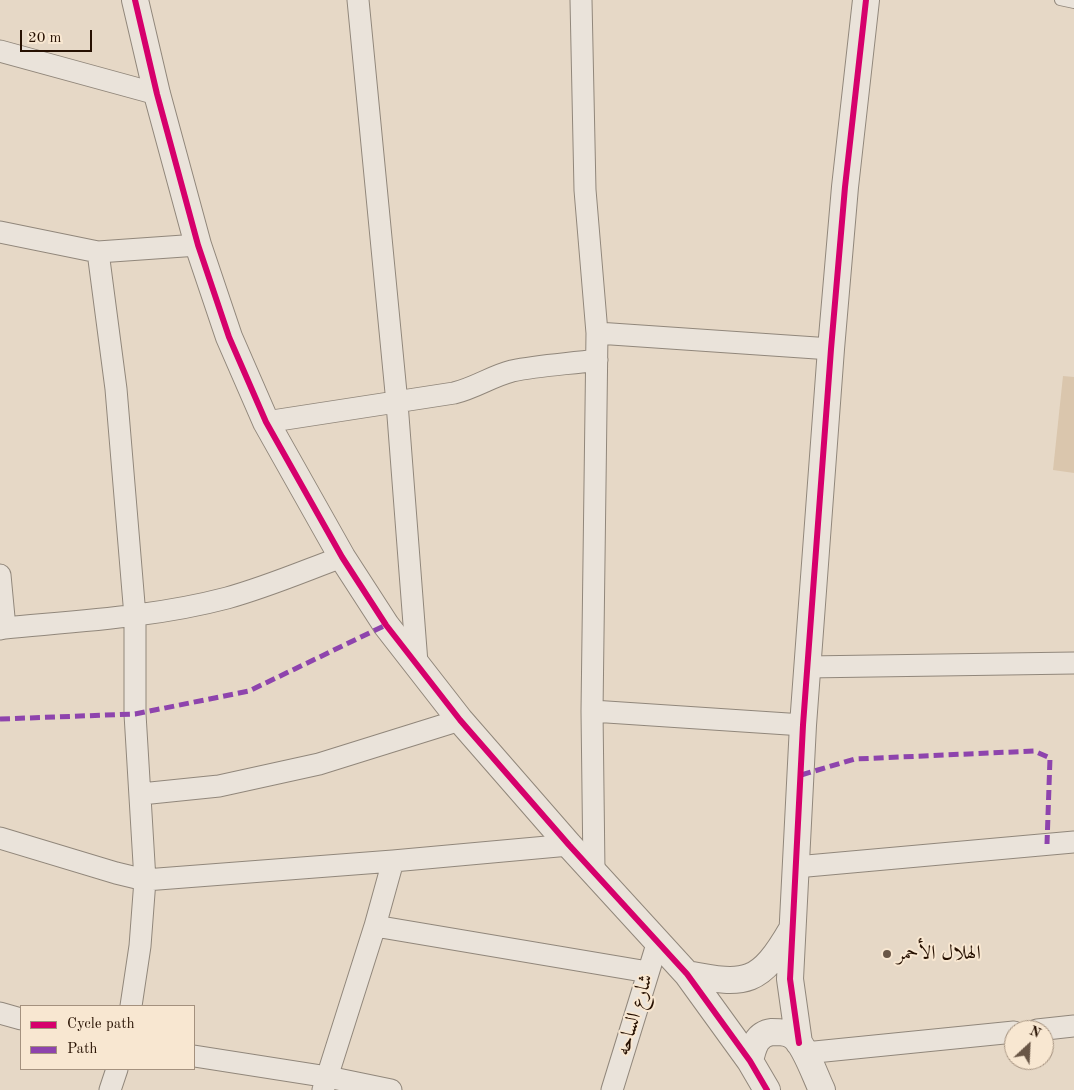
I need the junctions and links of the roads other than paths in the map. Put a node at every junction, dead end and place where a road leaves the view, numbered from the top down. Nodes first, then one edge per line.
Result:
1 (135, 0) edge
2 (358, 0) edge
3 (581, 0) edge
4 (866, 0) edge
5 (1060, 0) edge
6 (1074, 3) edge
7 (0, 50) edge
8 (156, 94) junction
9 (0, 232) edge
10 (198, 245) junction
11 (98, 252) junction
12 (597, 333) junction
13 (830, 349) junction
14 (597, 360) junction
15 (397, 403) junction
16 (266, 422) junction
17 (342, 557) junction
18 (0, 575) edge
19 (135, 616) junction
20 (2, 629) edge
21 (417, 663) junction
22 (1074, 663) edge
23 (807, 667) junction
24 (592, 711) junction
25 (460, 720) junction
26 (803, 725) junction
27 (141, 794) junction
28 (0, 838) edge
29 (1074, 842) edge
30 (569, 845) junction
31 (394, 861) junction
32 (796, 867) junction
33 (594, 871) junction
34 (145, 880) junction
35 (375, 926) junction
36 (792, 929) junction
37 (658, 941) junction
38 (648, 972) junction
39 (687, 974) junction
40 (131, 1005) edge
41 (0, 1013) edge
42 (20, 1019) edge
43 (1074, 1026) edge
44 (1054, 1028) edge
45 (1004, 1033) edge
46 (802, 1048) junction
47 (195, 1056) edge
48 (750, 1061) junction
49 (117, 1070) edge
50 (325, 1083) edge
51 (110, 1090) edge
52 (391, 1090) edge
53 (612, 1090) edge
54 (767, 1090) edge
55 (822, 1090) edge

1 - 8 street
2 - 15 street
3 - 12 street
4 - 13 street
5 - 6 lane
7 - 8 street
8 - 10 street
9 - 11 street
10 - 11 street
10 - 16 street
11 - 19 street
12 - 13 street
12 - 14 street
13 - 23 street
14 - 15 street
14 - 24 street
15 - 16 street
15 - 21 street
16 - 17 street
17 - 19 street
17 - 21 street
18 - 20 street
19 - 20 street
19 - 27 street
21 - 25 street
22 - 23 street
23 - 26 street
24 - 26 street
24 - 33 street
25 - 27 street
25 - 30 street
26 - 32 street
27 - 34 street
28 - 34 street
29 - 32 street
30 - 31 street
30 - 33 street
31 - 34 street
31 - 35 street
32 - 36 street
33 - 37 street
34 - 40 street
35 - 38 street
35 - 50 street
36 - 39 street
36 - 46 street
37 - 38 street, شارع الساحه
37 - 39 street
38 - 53 street, شارع الساحه
39 - 48 street
41 - 42 street
43 - 44 street
45 - 46 street
46 - 48 street
46 - 55 street
47 - 50 street
48 - 54 street
49 - 51 street
50 - 52 street

